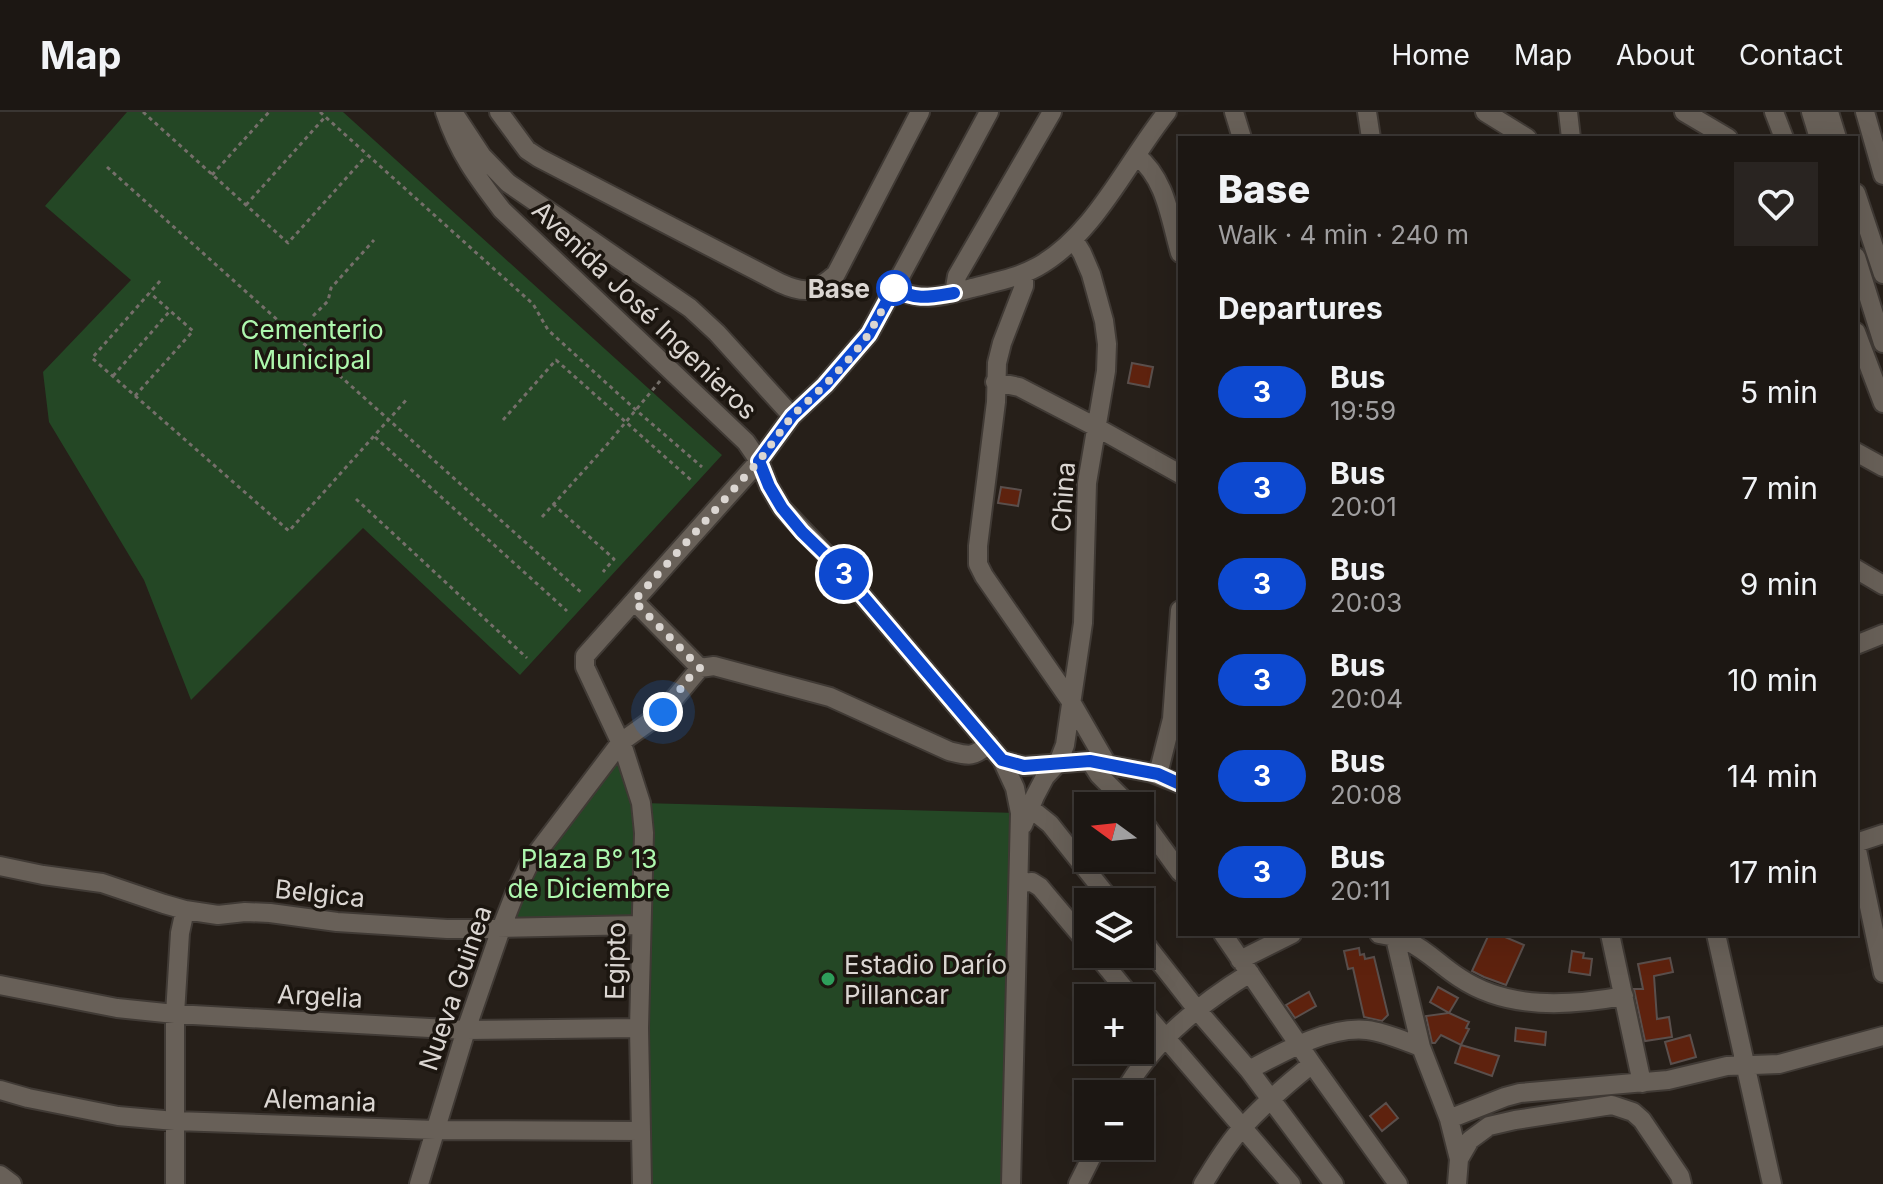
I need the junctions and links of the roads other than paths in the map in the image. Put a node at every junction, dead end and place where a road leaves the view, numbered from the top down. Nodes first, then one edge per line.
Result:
1 (445, 112) edge
2 (453, 112) edge
3 (499, 112) edge
4 (920, 112) edge
5 (989, 112) edge
6 (1052, 112) edge
7 (1167, 112) edge
8 (1234, 112) edge
9 (1367, 112) edge
10 (1485, 112) edge
11 (1568, 112) edge
12 (1684, 112) edge
13 (1774, 112) edge
14 (1811, 112) edge
15 (1829, 112) edge
16 (1866, 113) edge
17 (1241, 136) edge
18 (1371, 136) edge
19 (1524, 136) edge
20 (1571, 136) edge
21 (1725, 136) edge
22 (1783, 136) edge
23 (1818, 136) edge
24 (1836, 136) edge
25 (1137, 156) junction
26 (1883, 175) edge
27 (1858, 199) edge
28 (1074, 240) junction
29 (1178, 246) edge
30 (1858, 263) edge
31 (1024, 273) junction
32 (1883, 274) edge
33 (894, 288) junction
34 (954, 293) junction
35 (1858, 337) edge
36 (1883, 343) edge
37 (995, 382) junction
38 (1883, 403) edge
39 (792, 416) junction
40 (1096, 427) junction
41 (1858, 453) edge
42 (759, 461) junction
43 (1883, 467) edge
44 (1178, 473) edge
45 (1858, 570) edge
46 (1883, 585) edge
47 (634, 601) junction
48 (1883, 634) edge
49 (1178, 637) edge
50 (1858, 644) edge
51 (700, 668) junction
52 (1070, 700) junction
53 (621, 742) junction
54 (989, 744) junction
55 (1002, 760) junction
56 (1098, 762) junction
57 (1058, 763) junction
58 (1158, 774) junction
59 (1178, 783) edge
60 (1116, 792) edge
61 (1030, 808) junction
62 (1020, 832) junction
63 (1883, 834) edge
64 (1154, 836) edge
65 (1858, 843) edge
66 (1858, 854) edge
67 (0, 866) edge
68 (1178, 869) edge
69 (1019, 883) junction
70 (1101, 888) edge
71 (185, 910) junction
72 (641, 925) junction
73 (1074, 927) edge
74 (501, 929) junction
75 (1224, 936) edge
76 (1289, 936) edge
77 (1389, 936) edge
78 (1392, 936) edge
79 (1610, 936) edge
80 (1716, 936) edge
81 (1154, 955) edge
82 (1245, 966) junction
83 (1107, 968) edge
84 (1883, 973) edge
85 (1121, 984) edge
86 (0, 985) edge
87 (1624, 996) junction
88 (1198, 1011) junction
89 (175, 1014) junction
90 (1154, 1026) edge
91 (639, 1028) junction
92 (466, 1030) junction
93 (1883, 1036) edge
94 (1164, 1038) junction
95 (1299, 1045) junction
96 (1421, 1047) junction
97 (1312, 1064) junction
98 (1746, 1064) junction
99 (1249, 1070) junction
100 (1131, 1080) edge
101 (1642, 1083) junction
102 (0, 1090) edge
103 (1270, 1099) junction
104 (1449, 1119) junction
105 (175, 1121) junction
106 (1242, 1128) junction
107 (435, 1130) junction
108 (641, 1131) junction
109 (1459, 1159) junction
110 (1090, 1160) edge
111 (0, 1175) edge
112 (1390, 1181) edge
113 (12, 1184) edge
114 (175, 1184) edge
115 (419, 1184) edge
116 (642, 1184) edge
117 (1011, 1184) edge
118 (1078, 1184) edge
119 (1203, 1184) edge
120 (1291, 1184) edge
121 (1334, 1184) edge
122 (1457, 1184) edge
123 (1682, 1184) edge
124 (1772, 1184) edge

1 - 42 street, Avenida José Ingenieros
2 - 39 street
3 - 4 street
5 - 33 street
6 - 34 street
7 - 25 street
8 - 17 street
9 - 18 street
10 - 19 street
11 - 20 street
12 - 21 street
13 - 22 street
14 - 23 street
15 - 24 street
16 - 26 street
25 - 28 street
25 - 29 street
27 - 32 street
28 - 31 street
28 - 40 street, China
30 - 36 street
31 - 34 street
31 - 37 street
33 - 34 street
33 - 39 street
35 - 38 street
37 - 40 street
37 - 52 street
39 - 42 street
40 - 44 street
40 - 52 street, China
41 - 43 street
42 - 47 street
42 - 54 street, Avenida José Ingenieros
45 - 46 street
47 - 51 street
47 - 53 street, Egipto
48 - 50 street
49 - 58 street
51 - 53 street, Nueva Guinea
51 - 54 street
52 - 56 street
52 - 57 street, China
53 - 72 street, Egipto
53 - 74 street, Nueva Guinea
54 - 55 street, Avenida José Ingenieros
55 - 57 street
55 - 62 street, Avenida José Ingenieros
56 - 57 street
56 - 58 street
56 - 60 street
57 - 61 street
58 - 59 street
61 - 62 street
61 - 70 street
62 - 69 street
63 - 65 street
64 - 68 street
66 - 84 street
67 - 71 street, Belgica
69 - 73 street
69 - 117 street
71 - 74 street, Belgica
71 - 89 street
72 - 74 street, Belgica
72 - 91 street, Egipto
74 - 92 street, Nueva Guinea
75 - 82 street
76 - 82 street
77 - 96 street
78 - 87 street
79 - 87 street
80 - 98 street
81 - 88 street
82 - 88 street
82 - 95 street
83 - 85 street
86 - 89 street, Argelia
87 - 101 street
88 - 94 street
88 - 99 street
89 - 92 street, Argelia
89 - 105 street
90 - 94 street
91 - 92 street, Argelia
91 - 108 street, Egipto
92 - 107 street, Nueva Guinea
93 - 98 street
94 - 100 street
94 - 106 street
95 - 96 street
95 - 97 street
95 - 99 street
96 - 104 street
97 - 103 street
97 - 112 street
98 - 101 street
98 - 124 street
99 - 103 street
101 - 104 street
102 - 105 street, Alemania
103 - 106 street
103 - 121 street
104 - 109 street
105 - 107 street, Alemania
105 - 114 street
106 - 119 street
106 - 120 street
107 - 108 street, Alemania
107 - 115 street, Nueva Guinea
108 - 116 street, Egipto
109 - 122 street
109 - 123 street
110 - 118 street
111 - 113 street

